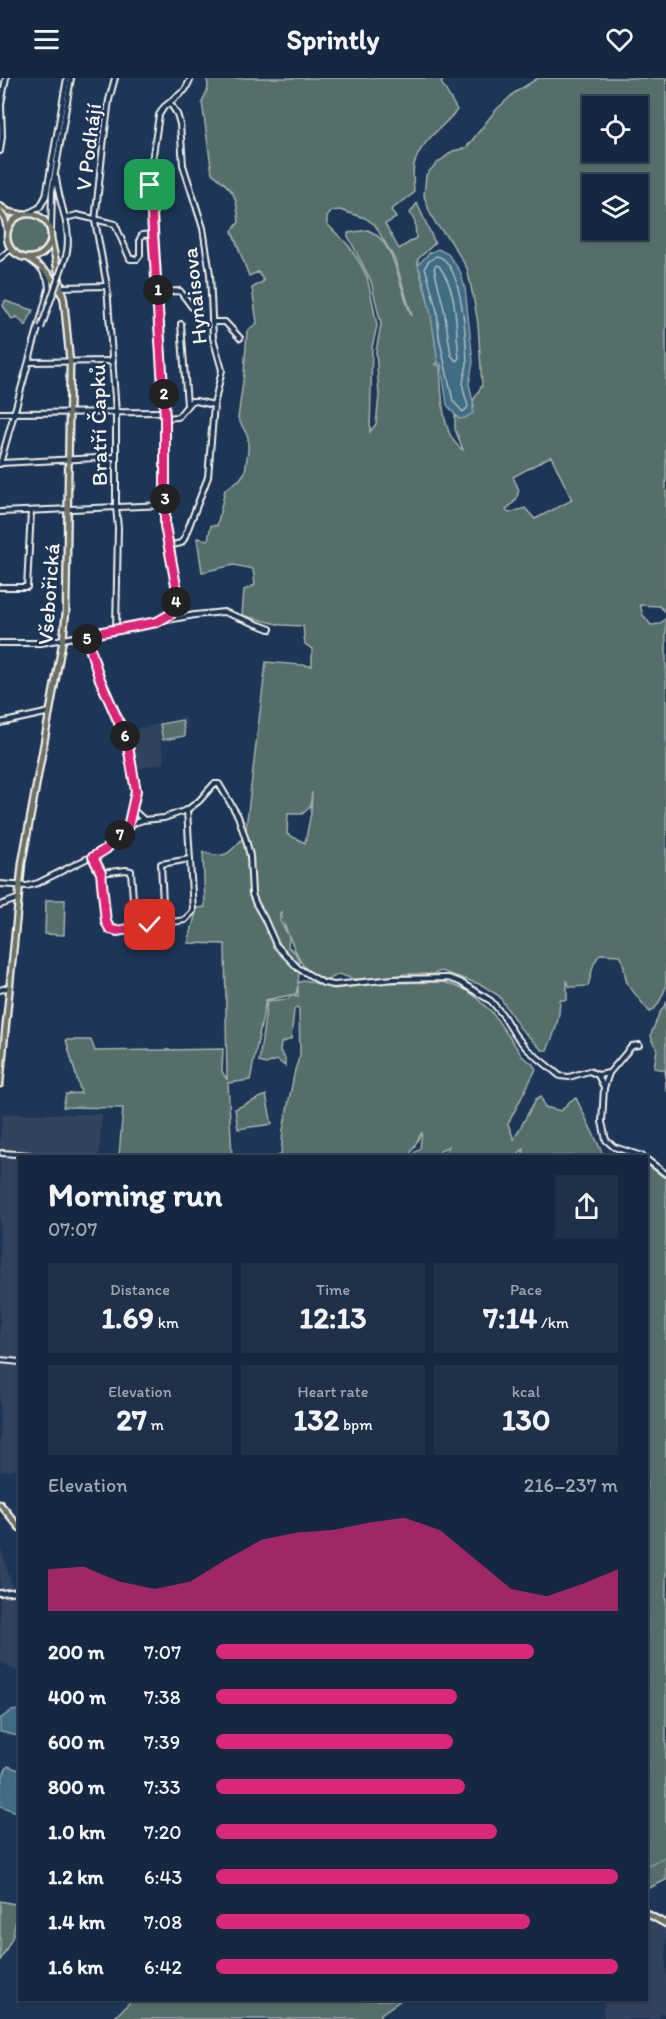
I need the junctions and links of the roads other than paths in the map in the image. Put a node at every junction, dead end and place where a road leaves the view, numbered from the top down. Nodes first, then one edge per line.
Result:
1 (6, 78) edge
2 (69, 78) edge
3 (115, 78) edge
4 (191, 78) edge
5 (170, 103) junction
6 (0, 151) edge
7 (55, 171) junction
8 (0, 206) edge
9 (0, 212) edge
10 (25, 214) junction
11 (66, 218) junction
12 (95, 220) junction
13 (7, 230) junction
14 (51, 231) junction
15 (154, 234) junction
16 (51, 238) junction
17 (11, 249) junction
18 (0, 258) edge
19 (28, 258) junction
20 (38, 264) junction
21 (107, 286) junction
22 (62, 287) junction
23 (158, 292) junction
24 (64, 301) junction
25 (198, 311) dead end
26 (212, 322) junction
27 (181, 324) dead end
28 (36, 337) junction
29 (240, 338) dead end
30 (29, 362) junction
31 (113, 362) junction
32 (70, 363) junction
33 (187, 405) junction
34 (214, 405) junction
35 (15, 412) junction
36 (165, 412) junction
37 (0, 413) edge
38 (116, 413) junction
39 (69, 414) junction
40 (165, 418) junction
41 (116, 457) junction
42 (69, 459) junction
43 (0, 463) edge
44 (165, 505) junction
45 (116, 507) junction
46 (68, 509) junction
47 (31, 511) junction
48 (0, 512) edge
49 (168, 546) junction
50 (0, 587) edge
51 (157, 622) junction
52 (270, 629) dead end
53 (116, 630) junction
54 (86, 635) junction
55 (63, 639) junction
56 (0, 643) edge
57 (50, 712) junction
58 (0, 723) edge
59 (132, 809) junction
60 (187, 810) junction
61 (143, 820) junction
62 (128, 827) junction
63 (93, 857) junction
64 (190, 859) junction
65 (101, 873) junction
66 (0, 884) edge
67 (19, 886) junction
68 (17, 899) junction
69 (0, 905) edge
70 (164, 923) junction
71 (135, 927) junction
72 (9, 987) junction
73 (0, 990) edge
74 (639, 1046) dead end
75 (609, 1073) junction
76 (0, 1075) edge
77 (598, 1075) junction
78 (0, 1084) edge
79 (604, 1088) junction
80 (2, 1153) dead end
81 (30, 1155) dead end
82 (639, 1155) edge
83 (648, 1160) edge
84 (666, 1174) edge
85 (0, 1360) edge
86 (18, 1362) edge
87 (0, 1503) edge
88 (18, 1526) edge
89 (18, 1591) edge
90 (0, 1593) edge
91 (648, 1914) edge
92 (666, 1924) edge

1 - 6 street
2 - 7 street
2 - 10 street
3 - 12 street, V Podhájí
4 - 5 street
5 - 15 street
5 - 26 street, Hynaisova
7 - 11 street
7 - 14 street
8 - 10 main road
9 - 13 main road
10 - 13 main road
10 - 14 main road
11 - 12 street
11 - 28 street, bridge
12 - 15 street
12 - 21 street, Bratří Čapků
13 - 17 main road
14 - 16 main road
15 - 23 street
16 - 19 main road
16 - 22 main road, Všebořická
17 - 18 street
17 - 19 main road
19 - 20 main road, Všebořická
20 - 24 main road, Všebořická
20 - 28 street
21 - 22 street
21 - 31 street, Bratří Čapků
22 - 24 main road, Všebořická
23 - 25 street
23 - 36 street
24 - 32 main road, Všebořická
26 - 29 street
26 - 34 street, Hynaisova
27 - 33 street
28 - 30 street
30 - 32 street
30 - 35 street
31 - 32 street
31 - 38 street, Bratří Čapků
32 - 39 main road, Všebořická
33 - 34 street
33 - 40 street
34 - 49 street, Hynaisova
35 - 37 street
35 - 39 street
35 - 43 street
36 - 38 street
36 - 40 street
38 - 39 street
38 - 41 street, Bratří Čapků
39 - 42 main road, Všebořická
40 - 44 street
41 - 42 street
41 - 45 street, Bratří Čapků
42 - 43 street
42 - 46 main road, Všebořická
44 - 45 street
44 - 49 street
45 - 46 street
45 - 53 street, Bratří Čapků
46 - 47 street
46 - 55 main road, Všebořická
47 - 48 street
47 - 50 street
49 - 51 street
51 - 52 street
51 - 53 street
53 - 54 street
54 - 55 street
54 - 59 street
55 - 56 street
55 - 57 main road, Všebořická
57 - 58 street
57 - 67 main road, Všebořická
59 - 61 street
59 - 62 street
60 - 61 street
60 - 64 street
60 - 77 street
61 - 62 street
62 - 63 street
63 - 65 street
63 - 67 street
64 - 70 street
64 - 70 street
65 - 71 street
65 - 71 street
66 - 67 street
67 - 68 main road, Všebořická
68 - 69 street
68 - 72 main road, Všebořická
70 - 71 street
72 - 73 street
72 - 76 main road, Všebořická
74 - 75 street
75 - 77 street
75 - 79 street
76 - 78 main road, Všebořická
77 - 79 street
79 - 82 street
80 - 81 street
83 - 84 street
85 - 86 street
87 - 88 main road
89 - 90 street
91 - 92 main road

